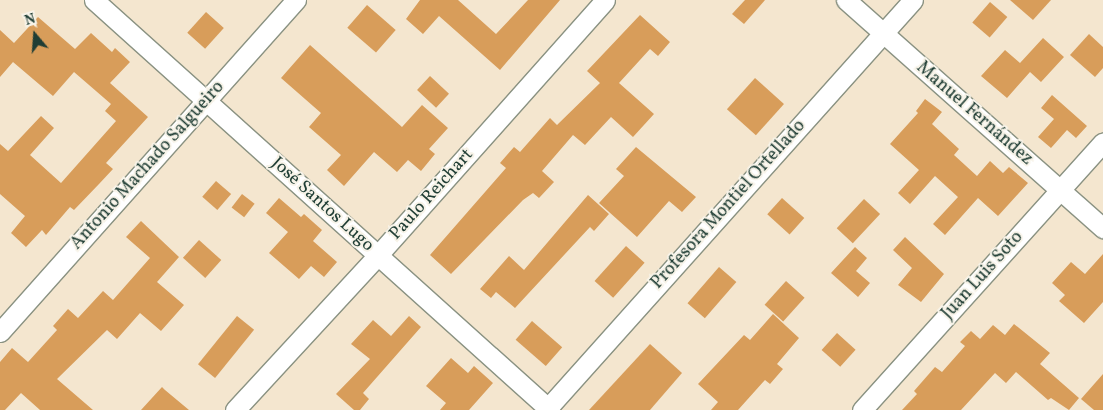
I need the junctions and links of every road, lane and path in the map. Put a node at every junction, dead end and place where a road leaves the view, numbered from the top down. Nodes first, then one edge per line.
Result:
1 (94, 0) edge
2 (296, 0) edge
3 (605, 0) edge
4 (846, 0) edge
5 (912, 0) edge
6 (883, 33) junction
7 (207, 100) junction
8 (1103, 142) edge
9 (1061, 190) junction
10 (1103, 228) edge
11 (378, 255) junction
12 (0, 332) edge
13 (548, 409) edge
14 (235, 410) edge
15 (862, 410) edge

1 - 7 street, José Santos Lugo
2 - 7 street, Antonio Machado Salgueiro
3 - 11 street, Paulo Reichart
4 - 6 street, Manuel Fernández
5 - 6 street, Profesora Montiel Ortellado
6 - 9 street, Manuel Fernández
6 - 13 street, Profesora Montiel Ortellado
7 - 11 street, José Santos Lugo
7 - 12 street, Antonio Machado Salgueiro
8 - 9 street, Juan Luis Soto
9 - 10 street, Manuel Fernández
9 - 15 street, Juan Luis Soto
11 - 13 street, José Santos Lugo
11 - 14 street, Paulo Reichart

